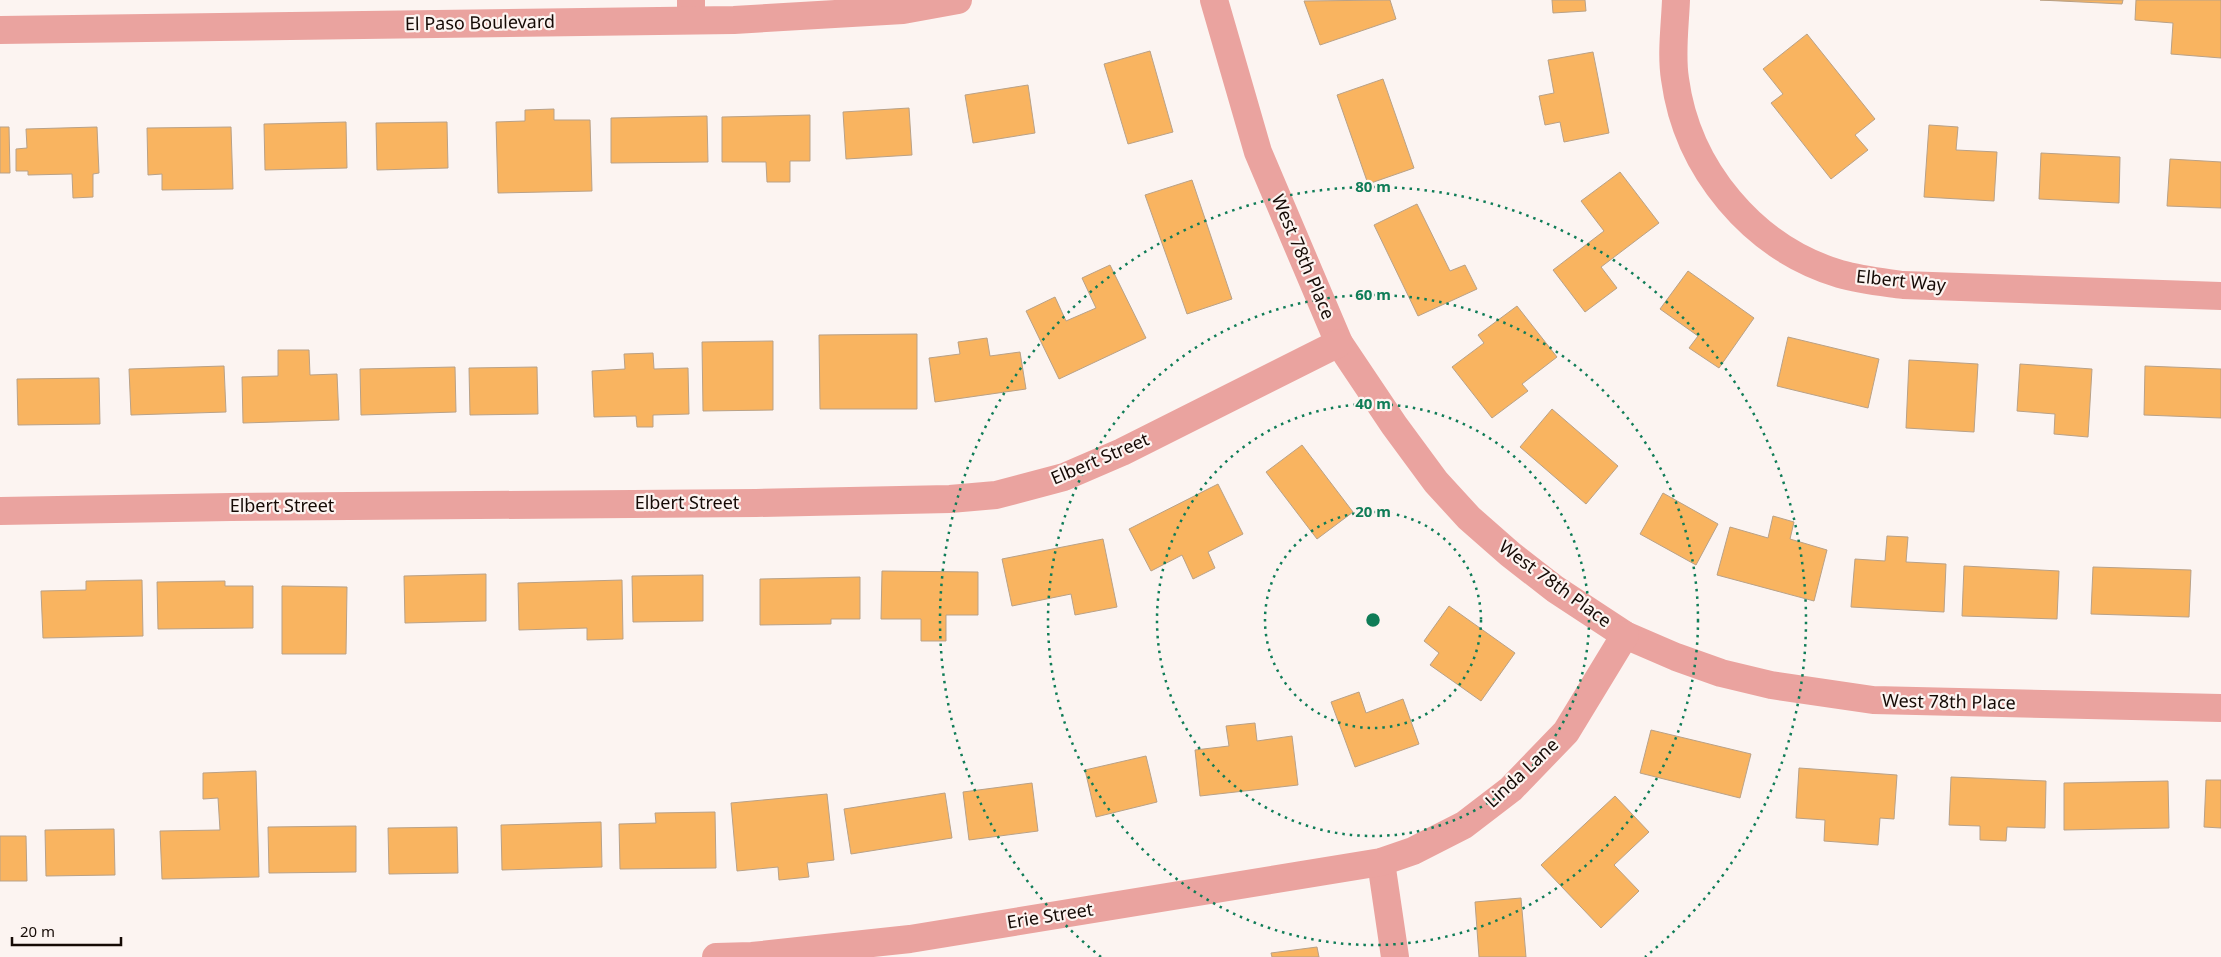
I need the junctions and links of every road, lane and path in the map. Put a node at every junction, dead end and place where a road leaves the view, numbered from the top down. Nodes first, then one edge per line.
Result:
1 (958, 0) edge
2 (1214, 0) edge
3 (1676, 0) edge
4 (691, 10) edge
5 (0, 30) edge
6 (2221, 296) edge
7 (1339, 342) junction
8 (0, 511) edge
9 (1625, 635) junction
10 (2221, 708) edge
11 (1381, 862) junction
12 (716, 957) edge
13 (1395, 957) edge

1 - 4 street, El Paso Boulevard
2 - 7 street, West 78th Place
3 - 6 street, Elbert Way
4 - 5 street, El Paso Boulevard
7 - 8 street, Elbert Street
7 - 9 street, West 78th Place
9 - 10 street, West 78th Place
9 - 11 street, Linda Lane
11 - 12 street, Erie Street
11 - 13 street

